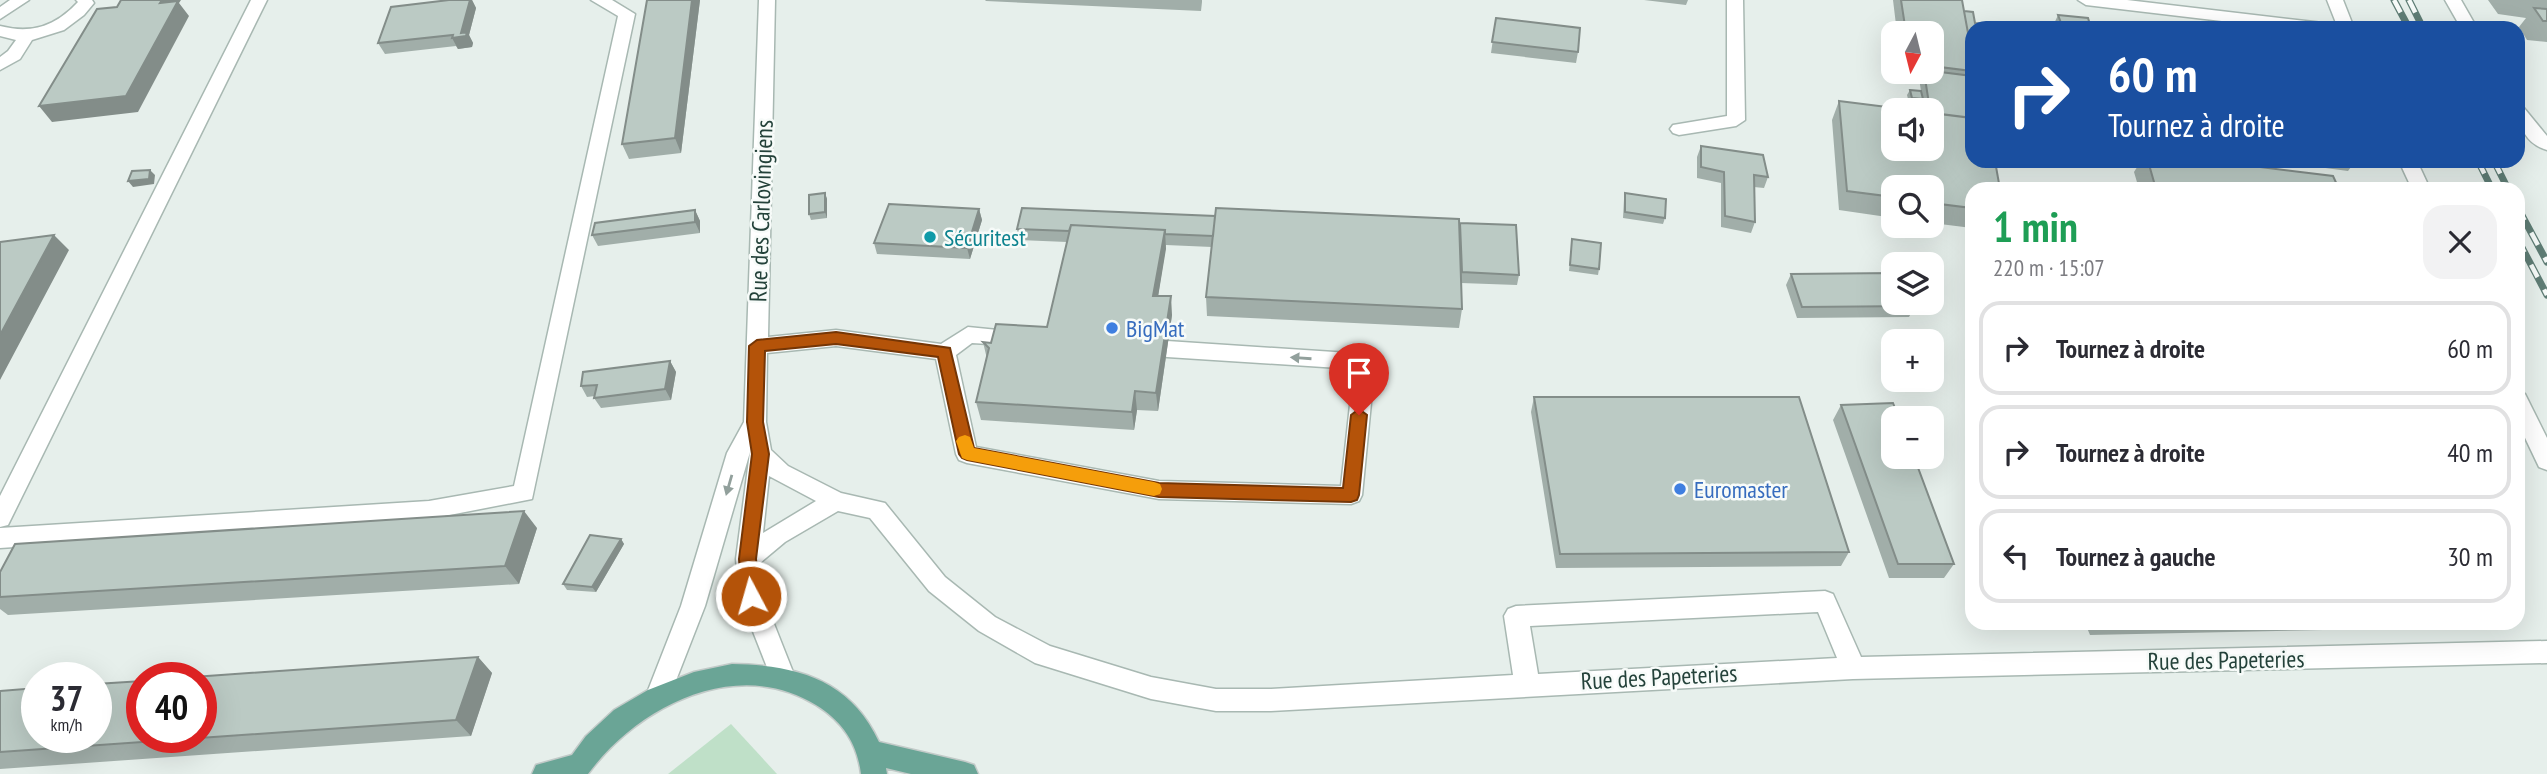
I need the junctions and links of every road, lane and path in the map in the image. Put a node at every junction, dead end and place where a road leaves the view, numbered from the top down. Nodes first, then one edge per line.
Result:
1 (21, 0) edge
2 (259, 0) edge
3 (599, 0) edge
4 (767, 0) edge
5 (1735, 0) edge
6 (2087, 0) edge
7 (2334, 0) edge
8 (2453, 0) edge
9 (87, 1) edge
10 (0, 14) edge
11 (2264, 21) edge
12 (2343, 21) edge
13 (2465, 21) edge
14 (0, 31) edge
15 (27, 35) junction
16 (0, 65) edge
17 (2525, 121) edge
18 (1679, 129) dead end
19 (2547, 144) edge
20 (1038, 339) edge
21 (757, 346) junction
22 (1167, 349) edge
23 (945, 352) junction
24 (2525, 415) edge
25 (755, 422) junction
26 (761, 454) junction
27 (2547, 461) edge
28 (836, 501) junction
29 (0, 518) edge
30 (0, 538) edge
31 (748, 559) junction
32 (2547, 652) edge
33 (1853, 668) junction
34 (783, 677) junction
35 (1527, 684) junction
36 (657, 698) junction
37 (873, 764) edge
38 (576, 769) edge
39 (545, 774) edge
40 (965, 774) edge

1 - 10 street
2 - 29 street
3 - 30 street
4 - 21 street, Rue des Carlovingiens
5 - 18 street
6 - 11 street
7 - 12 street
8 - 13 street
9 - 15 street
14 - 15 street
15 - 16 street
17 - 19 street
20 - 23 street
21 - 23 street
21 - 25 street, Rue des Carlovingiens
23 -> 22 street
24 - 27 street
25 - 26 street, Rue des Carlovingiens
25 -> 36 street, Rue des Carlovingiens
26 - 28 street, Rue des Papeteries
26 - 31 street, Rue des Carlovingiens
28 - 31 street
28 - 35 street, Rue des Papeteries
31 - 34 street, Rue des Carlovingiens
32 - 33 street, Rue des Papeteries
33 - 35 street, Rue des Papeteries
33 - 35 street
34 - 36 main road
34 - 37 main road
36 - 38 main road
37 - 40 main road
38 - 39 main road

